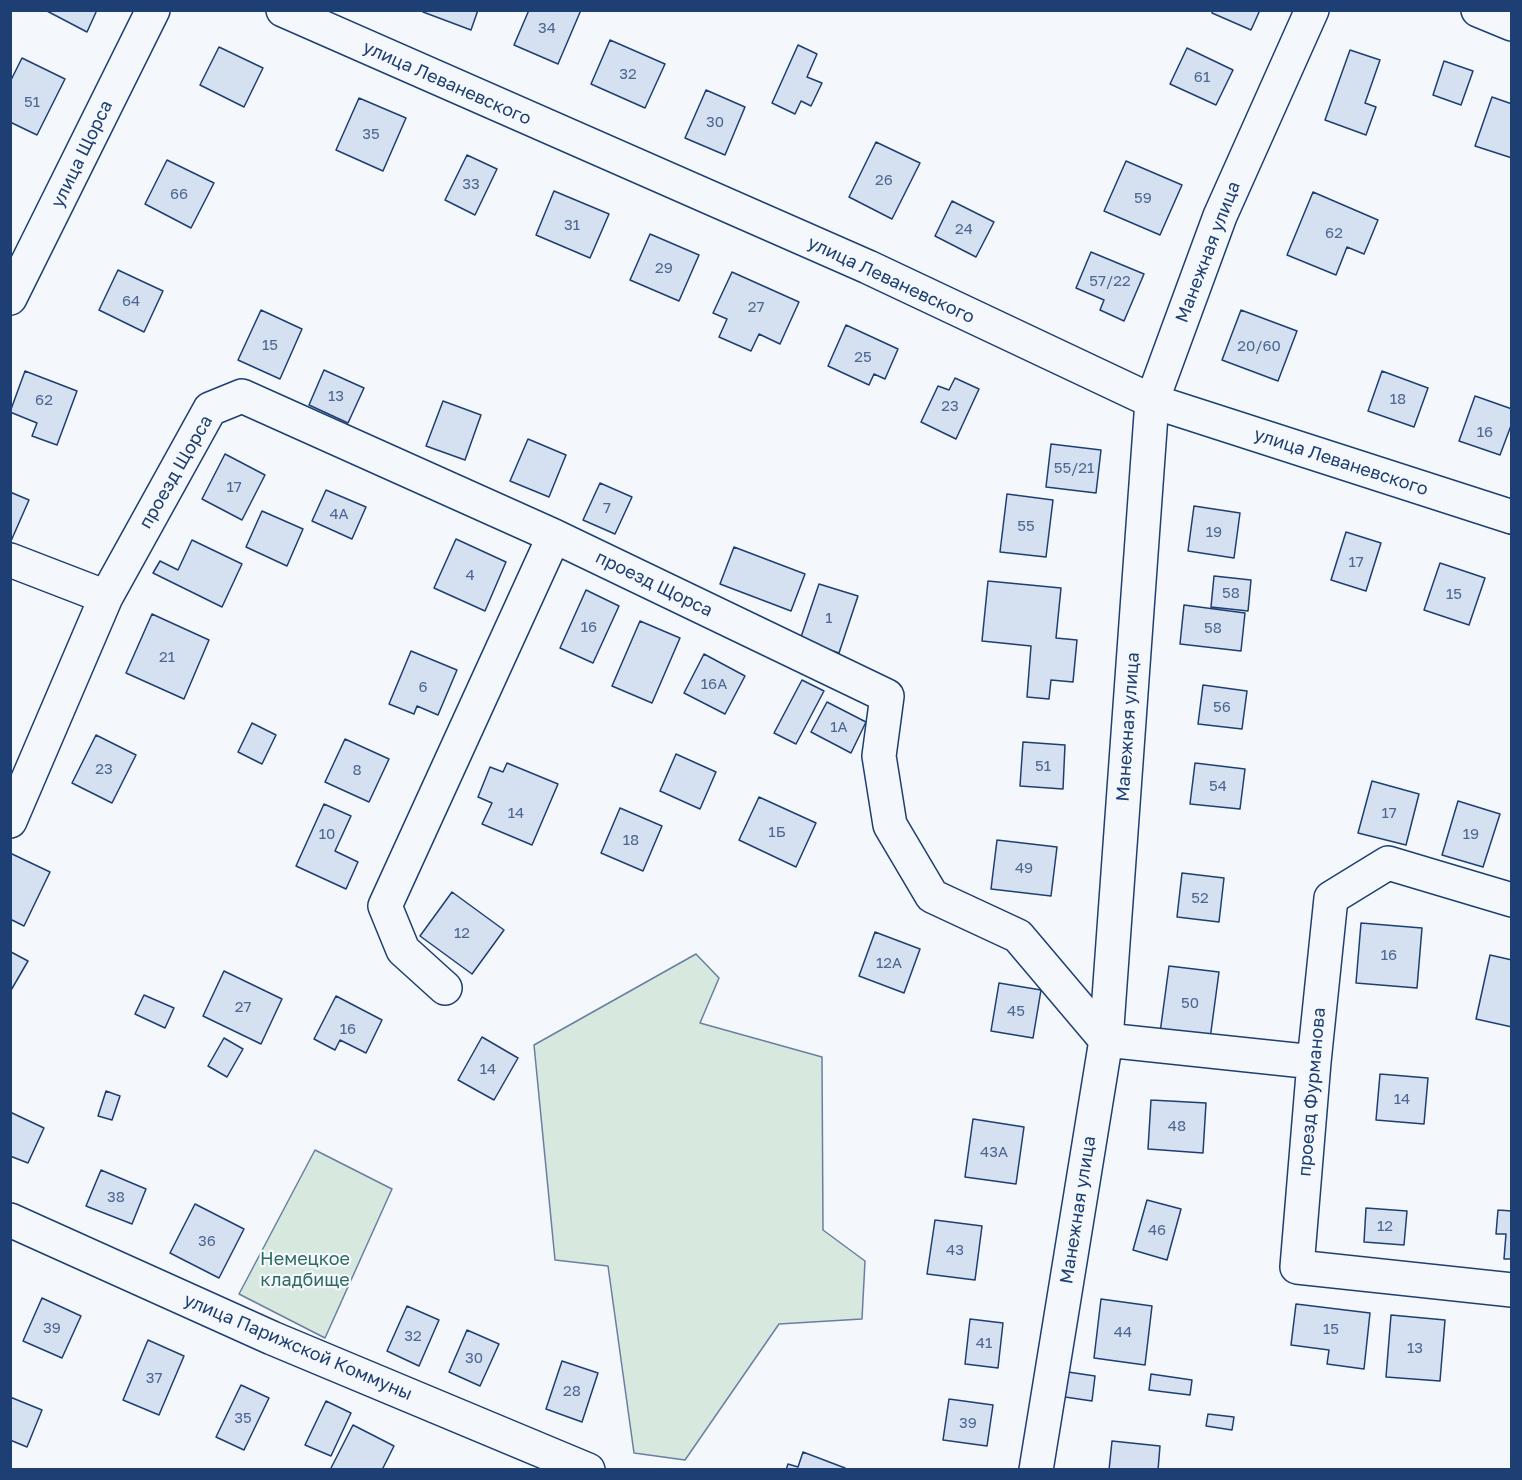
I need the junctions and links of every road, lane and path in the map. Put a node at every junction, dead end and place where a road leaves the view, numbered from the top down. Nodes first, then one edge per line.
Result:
1 (153, 10) edge
2 (283, 10) edge
3 (1312, 10) edge
4 (1478, 10) edge
5 (1512, 24) edge
6 (15, 277) edge
7 (1152, 401) junction
8 (1512, 517) edge
9 (554, 536) junction
10 (10, 560) edge
11 (106, 597) junction
12 (10, 821) edge
13 (1512, 900) edge
14 (445, 988) dead end
15 (1106, 1040) junction
16 (1314, 1062) junction
17 (10, 1220) edge
18 (1512, 1290) edge
19 (588, 1470) edge
20 (1035, 1470) edge

1 - 6 street, улица Щорса
2 - 7 street, улица Леваневского
3 - 7 street, Манежная улица
4 - 5 street
7 - 8 street, улица Леваневского
7 - 15 street, Манежная улица
9 - 11 street, проезд Щорса
9 - 14 street
9 - 15 street, проезд Щорса
10 - 11 street
11 - 12 street, проезд Щорса
13 - 16 street, проезд Фурманова
15 - 16 street
15 - 20 street, Манежная улица
16 - 18 street, проезд Фурманова
17 - 19 street, улица Парижской Коммуны

